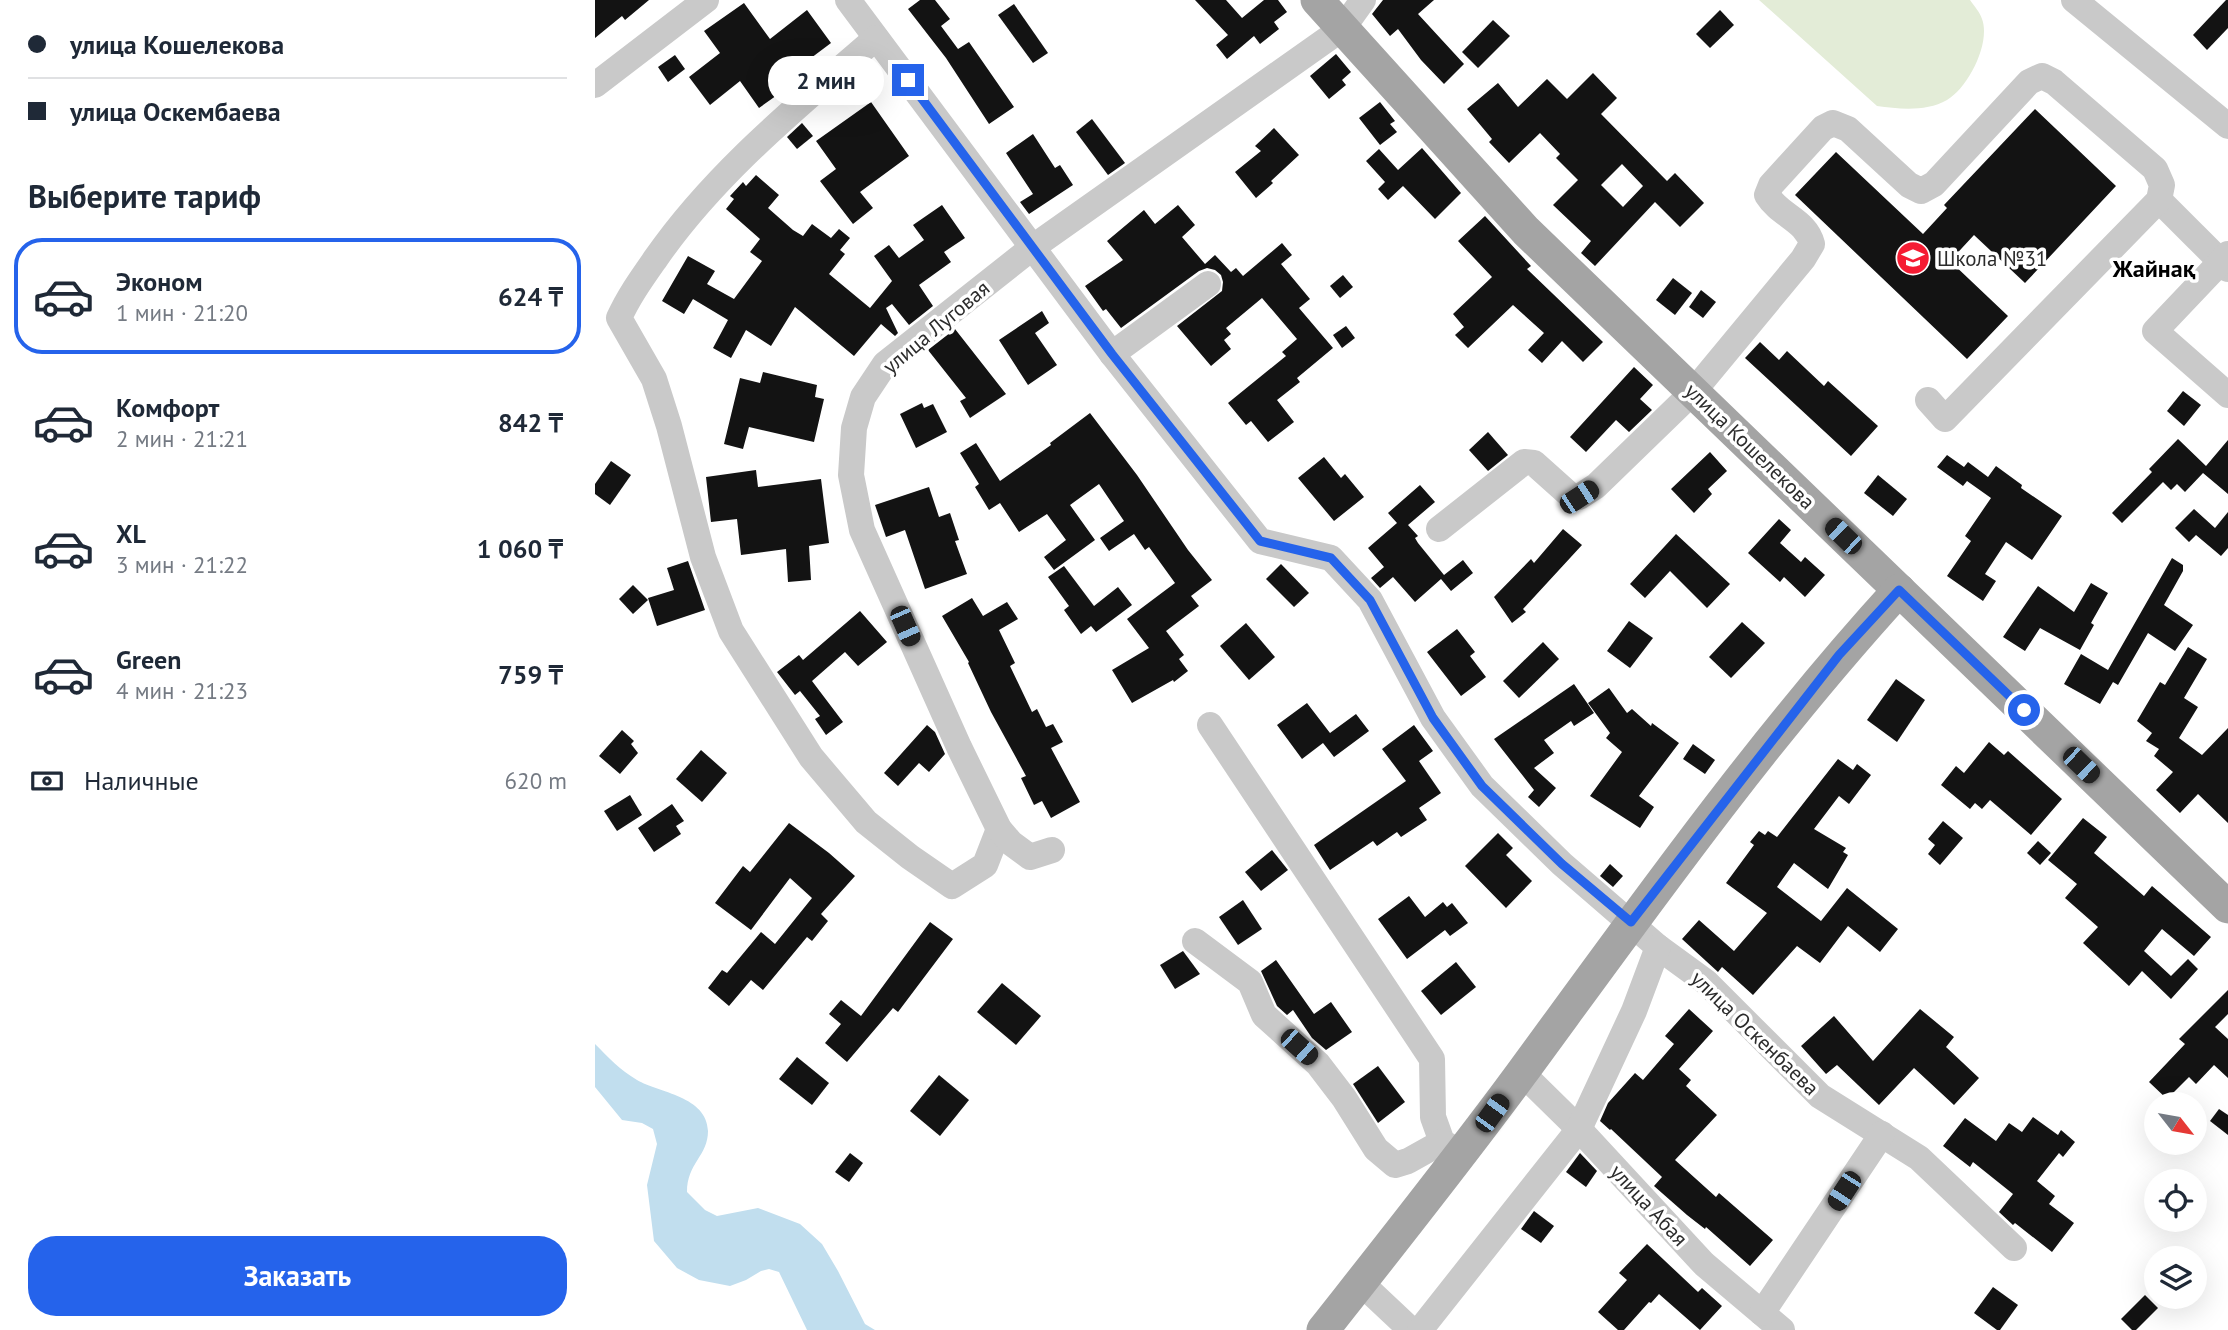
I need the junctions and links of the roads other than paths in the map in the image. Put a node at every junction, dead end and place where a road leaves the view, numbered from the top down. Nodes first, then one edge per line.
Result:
1 (706, 0) edge
2 (848, 0) edge
3 (1317, 0) edge
4 (1363, 0) edge
5 (2074, 0) edge
6 (678, 8) edge
7 (1343, 28) junction
8 (876, 38) junction
9 (595, 85) edge
10 (2228, 126) edge
11 (2159, 200) junction
12 (1033, 247) junction
13 (2225, 262) edge
14 (1208, 284) dead end
15 (1112, 354) junction
16 (1693, 392) junction
17 (2228, 394) edge
18 (1928, 400) dead end
19 (1439, 529) dead end
20 (1899, 590) junction
21 (1210, 725) dead end
22 (999, 829) junction
23 (1052, 850) dead end
24 (2228, 907) edge
25 (1631, 922) junction
26 (1195, 941) dead end
27 (1658, 947) junction
28 (1522, 1073) junction
29 (1579, 1129) junction
30 (1882, 1134) junction
31 (1452, 1148) junction
32 (2014, 1248) dead end
33 (1361, 1283) junction
34 (1762, 1313) junction
35 (1323, 1330) edge
36 (1411, 1330) edge
37 (1420, 1330) edge
38 (1782, 1330) edge

1 - 6 street
2 - 8 street
3 - 7 main road, улица Кошелекова
4 - 7 street, улица Луговая
5 - 10 street
6 - 9 street
7 - 12 street, улица Луговая
7 - 16 main road, улица Кошелекова
8 - 12 street
8 - 22 street
11 - 13 street
11 - 16 street
11 - 18 street
12 - 15 street
12 - 22 street, улица Луговая
13 - 17 street
14 - 15 street
15 - 25 street, улица Оскенбаева
16 - 19 street
16 - 20 main road, улица Кошелекова
20 - 24 main road, улица Кошелекова
20 - 25 main road
21 - 31 street
22 - 23 street, улица Луговая
25 - 27 street, улица Оскенбаева
25 - 28 main road
26 - 31 street
27 - 29 street
27 - 30 street, улица Оскенбаева
28 - 29 street, улица Абая
28 - 31 main road
29 - 34 street, улица Абая
29 - 37 street
30 - 32 street, улица Оскенбаева
30 - 34 street
31 - 33 main road
33 - 35 main road
33 - 36 street
34 - 38 street, улица Абая

